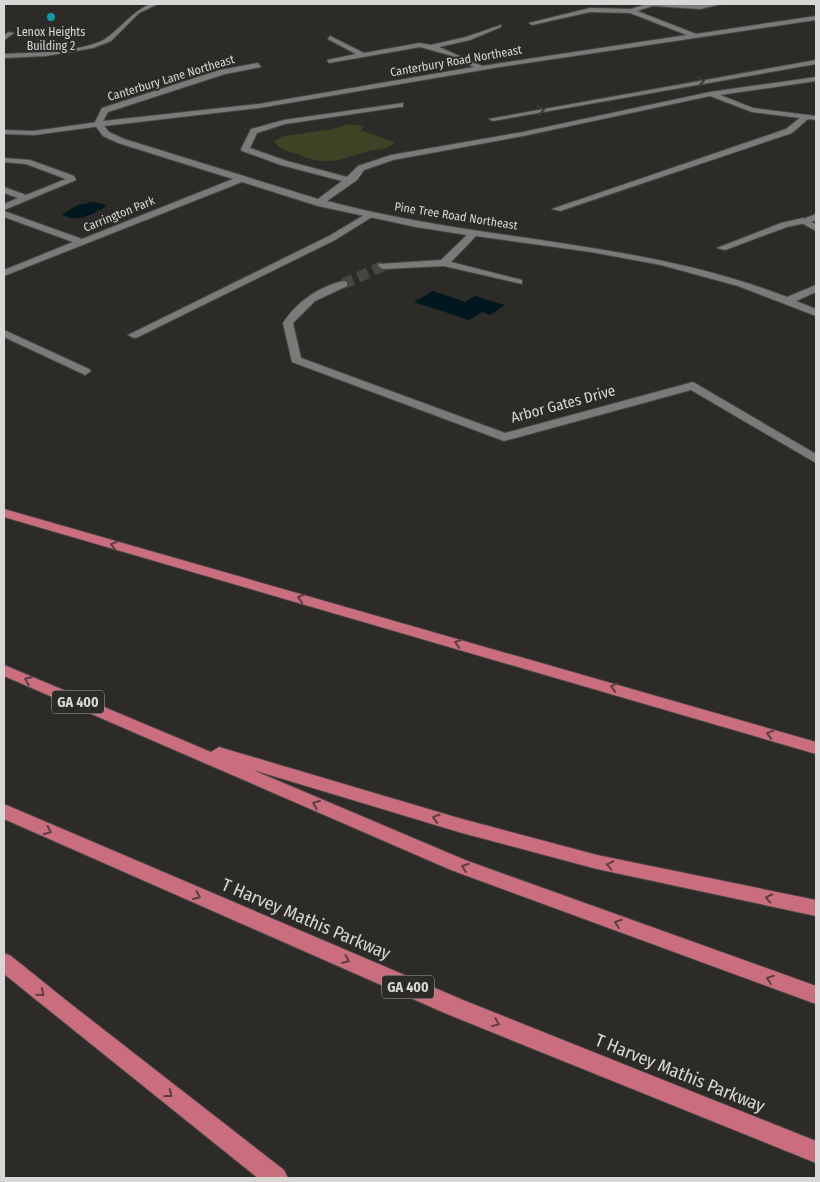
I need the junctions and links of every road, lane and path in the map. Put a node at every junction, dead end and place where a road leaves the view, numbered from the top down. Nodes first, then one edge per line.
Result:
1 (155, 4) edge
2 (653, 4) edge
3 (719, 4) edge
4 (590, 7) edge
5 (632, 11) junction
6 (816, 18) edge
7 (532, 23) dead end
8 (499, 26) dead end
9 (11, 33) dead end
10 (696, 37) junction
11 (4, 38) edge
12 (330, 38) dead end
13 (433, 46) junction
14 (363, 55) junction
15 (4, 56) edge
16 (329, 61) dead end
17 (816, 62) edge
18 (258, 65) dead end
19 (480, 68) junction
20 (816, 79) edge
21 (710, 94) junction
22 (400, 104) dead end
23 (805, 118) junction
24 (816, 118) edge
25 (98, 124) junction
26 (4, 132) edge
27 (523, 134) junction
28 (436, 151) junction
29 (391, 158) junction
30 (4, 160) edge
31 (401, 163) junction
32 (244, 178) junction
33 (349, 180) junction
34 (4, 190) edge
35 (26, 198) junction
36 (318, 203) junction
37 (4, 207) edge
38 (557, 209) dead end
39 (4, 214) edge
40 (370, 214) junction
41 (816, 217) edge
42 (803, 221) junction
43 (816, 228) edge
44 (475, 232) junction
45 (82, 242) junction
46 (722, 248) dead end
47 (444, 263) junction
48 (383, 266) tunnel mouth
49 (4, 274) edge
50 (518, 282) dead end
51 (343, 284) tunnel mouth
52 (816, 288) edge
53 (787, 301) junction
54 (816, 314) edge
55 (4, 333) edge
56 (134, 335) dead end
57 (85, 371) dead end
58 (816, 459) edge
59 (4, 513) edge
60 (4, 670) edge
61 (153, 734) junction
62 (816, 748) edge
63 (4, 811) edge
64 (816, 908) edge
65 (4, 962) edge
66 (816, 995) edge
67 (816, 1152) edge
68 (276, 1178) edge

1 - 15 street
2 - 3 street
2 - 5 street
4 - 5 street
4 - 7 street
5 - 10 street
6 - 10 street, Canterbury Road Northeast
8 - 13 street
9 - 11 street
10 - 19 street, Canterbury Road Northeast
12 - 14 street
13 - 14 street
13 - 19 street
14 - 16 street
27 -> 17 street
18 - 25 street, Canterbury Lane Northeast
19 - 25 street, Canterbury Road Northeast
20 - 21 street
21 - 23 street
21 - 27 street
22 - 33 street
23 - 24 street
23 - 38 street
25 - 26 street, Canterbury Road Northeast
25 - 32 street, Pine Tree Road Northeast
27 - 28 street
28 - 29 street
28 - 31 street
29 - 31 street
29 - 33 street
30 - 35 street
31 - 33 street
32 - 36 street, Pine Tree Road Northeast
32 - 45 street, Carrington Park
33 - 36 street
34 - 35 street
35 - 37 street
36 - 40 street, Pine Tree Road Northeast
39 - 45 street
40 - 44 street, Pine Tree Road Northeast
40 - 56 street
41 - 42 street
42 - 43 street
42 - 46 street
44 - 47 street
44 - 53 street, Pine Tree Road Northeast
45 - 49 street, Carrington Park
47 - 48 street
47 - 50 street
51 - 58 street, Arbor Gates Drive
52 - 53 street
53 - 54 street, Pine Tree Road Northeast
55 - 57 street
62 -> 59 highway
61 -> 60 highway, GA 400
64 -> 61 highway
66 -> 61 highway, GA 400
63 -> 67 highway, T Harvey Mathis Parkway / GA 400
65 -> 68 highway

